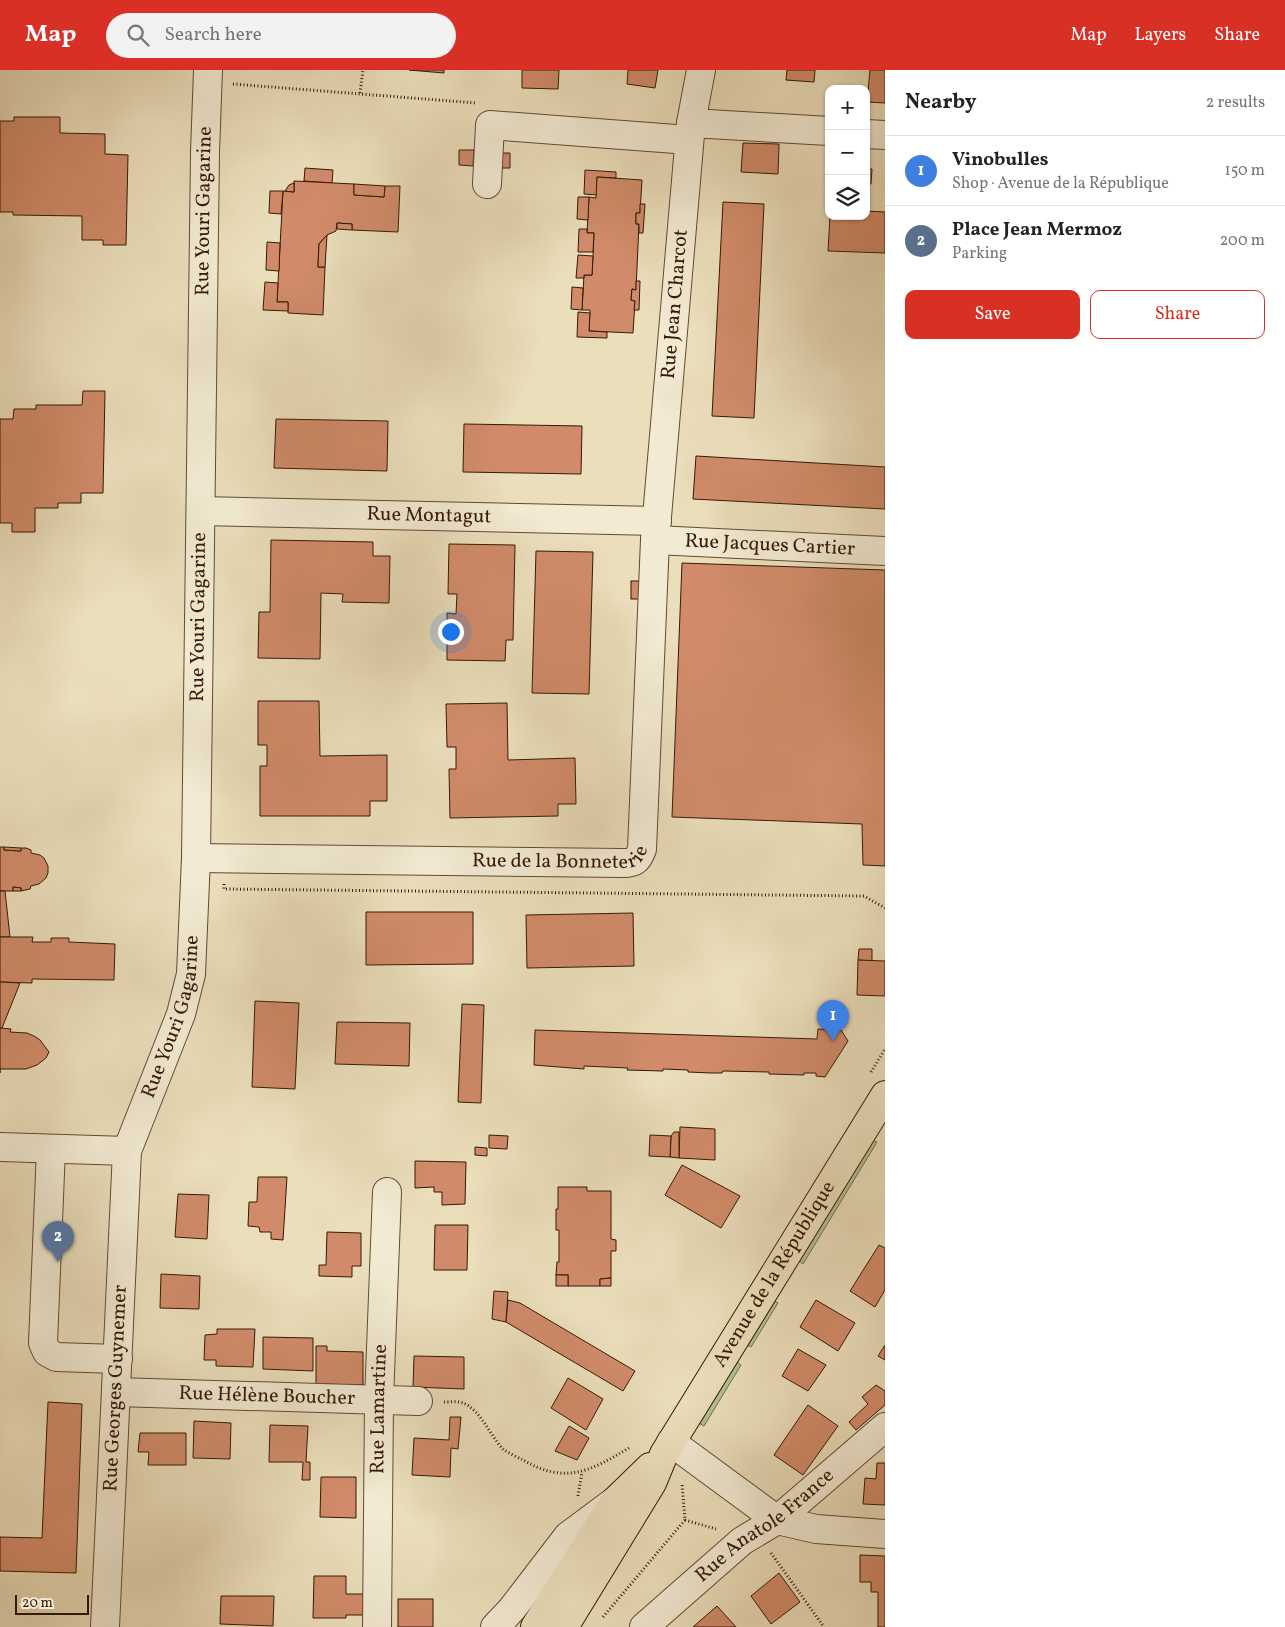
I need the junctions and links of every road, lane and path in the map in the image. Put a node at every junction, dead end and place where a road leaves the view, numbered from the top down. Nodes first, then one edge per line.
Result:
1 (363, 70) edge
2 (701, 70) edge
3 (217, 77) edge
4 (360, 93) junction
5 (477, 103) dead end
6 (690, 131) junction
7 (825, 131) edge
8 (870, 134) edge
9 (885, 135) edge
10 (486, 184) dead end
11 (201, 511) junction
12 (656, 530) junction
13 (885, 551) edge
14 (196, 858) junction
15 (224, 859) junction
16 (885, 908) edge
17 (885, 1095) edge
18 (0, 1147) edge
19 (51, 1149) junction
20 (128, 1151) junction
21 (387, 1192) dead end
22 (118, 1359) junction
23 (116, 1392) junction
24 (379, 1400) junction
25 (418, 1401) joint
26 (885, 1427) edge
27 (633, 1446) dead end
28 (667, 1448) junction
29 (681, 1478) dead end
30 (615, 1501) junction
31 (685, 1520) junction
32 (777, 1520) junction
33 (719, 1530) dead end
34 (885, 1534) edge
35 (770, 1552) dead end
36 (598, 1623) dead end
37 (105, 1627) edge
38 (377, 1627) edge
39 (495, 1627) edge
40 (535, 1627) edge
41 (564, 1627) edge
42 (644, 1627) edge
43 (824, 1627) edge

1 - 4 path
2 - 6 street, Rue Jean Charcot
3 - 4 path
3 - 11 street, Rue Youri Gagarine
4 - 5 path
6 - 7 street
6 - 10 street
6 - 12 street, Rue Jean Charcot
8 - 9 street
11 - 12 street, Rue Montagut
11 - 14 street, Rue Youri Gagarine
12 - 13 street, Rue Jacques Cartier
12 - 15 street, Rue de la Bonneterie
14 - 15 street, Rue de la Bonneterie
14 - 20 street, Rue Youri Gagarine
15 - 16 path
17 - 28 main road, Avenue de la République
18 - 19 street
19 - 20 street
19 - 22 street
20 - 22 street, Rue Georges Guynemer
21 - 24 street, Rue Lamartine
22 - 23 street, Rue Georges Guynemer
23 - 24 street, Rue Hélène Boucher
23 - 37 street, Rue Georges Guynemer
24 - 25 street, Rue Hélène Boucher
24 - 38 street, Rue Lamartine
25 - 27 path
26 - 32 street, Rue Anatole France
28 - 30 main road, Avenue de la République
28 - 32 street
28 - 41 main road, Avenue de la République
29 - 31 path
30 - 39 street
30 - 40 main road, Avenue de la République
31 - 33 path
31 - 36 path
32 - 34 street
32 - 42 street, Rue Anatole France
35 - 43 path

